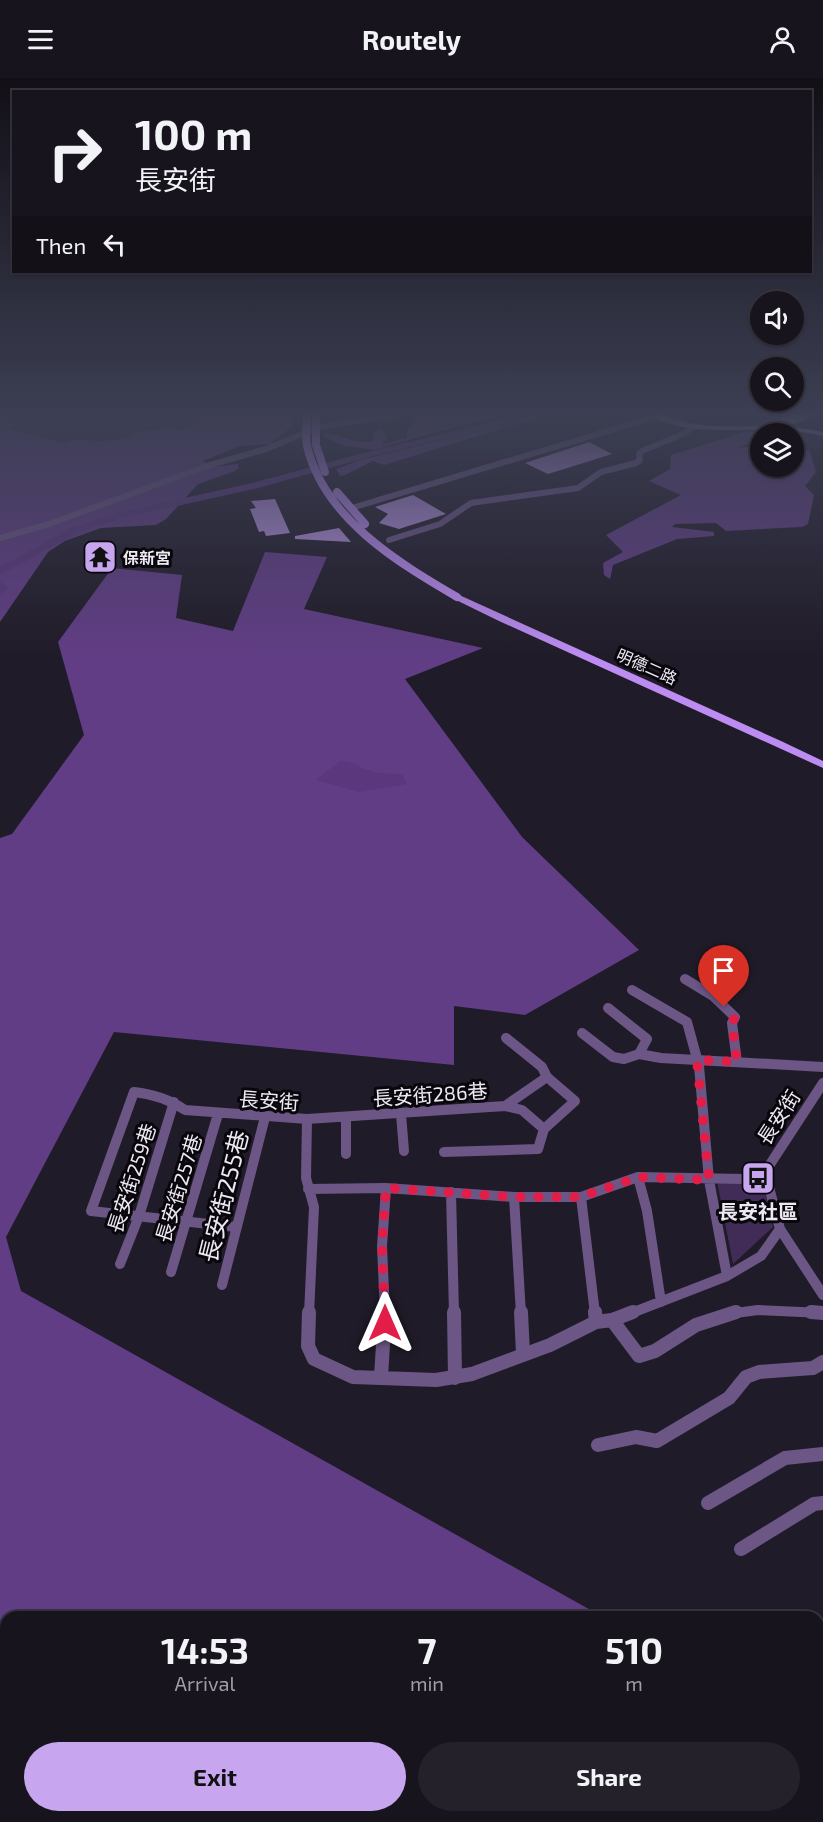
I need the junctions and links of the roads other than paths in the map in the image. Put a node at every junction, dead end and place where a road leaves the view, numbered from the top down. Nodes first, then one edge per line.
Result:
1 (130, 494) edge
2 (331, 494) edge
3 (339, 494) edge
4 (396, 494) edge
5 (527, 494) edge
6 (355, 507) dead end
7 (0, 538) edge
8 (389, 540) dead end
9 (461, 595) junction
10 (823, 756) edge
11 (823, 765) edge
12 (685, 979) dead end
13 (632, 990) dead end
14 (608, 1008) dead end
15 (582, 1032) dead end
16 (506, 1038) dead end
17 (639, 1054) junction
18 (697, 1060) junction
19 (737, 1062) junction
20 (823, 1067) edge
21 (547, 1077) junction
22 (823, 1083) edge
23 (174, 1102) junction
24 (505, 1106) junction
25 (218, 1114) junction
26 (401, 1114) junction
27 (265, 1117) junction
28 (346, 1118) junction
29 (307, 1119) junction
30 (544, 1129) junction
31 (404, 1151) dead end
32 (444, 1152) dead end
33 (346, 1155) dead end
34 (765, 1172) junction
35 (639, 1177) junction
36 (709, 1180) junction
37 (386, 1188) junction
38 (308, 1190) junction
39 (451, 1192) junction
40 (514, 1197) junction
41 (580, 1197) junction
42 (139, 1216) junction
43 (186, 1223) junction
44 (236, 1227) junction
45 (780, 1229) junction
46 (120, 1264) dead end
47 (171, 1272) dead end
48 (727, 1276) junction
49 (222, 1285) dead end
50 (823, 1295) edge
51 (661, 1302) junction
52 (823, 1312) edge
53 (612, 1320) junction
54 (596, 1322) junction
55 (524, 1354) junction
56 (823, 1362) edge
57 (381, 1377) junction
58 (455, 1378) junction
59 (598, 1445) dead end
60 (823, 1454) edge
61 (708, 1503) dead end
62 (823, 1503) edge
63 (741, 1549) dead end

1 - 7 street
2 - 9 main road, bridge
3 - 9 main road, bridge
4 - 6 street
5 - 8 street
9 - 10 main road, 明德二路
9 - 11 main road, 明德二路
12 - 19 street
13 - 18 street
14 - 17 street
15 - 17 street
16 - 21 street
17 - 18 street
18 - 19 street
18 - 36 street
19 - 20 street
21 - 24 street, 長安街286巷
21 - 30 street
22 - 34 street, 長安街
23 - 25 street, 長安街
23 - 42 street, 長安街259巷
23 - 42 street, 長安街
24 - 26 street, 長安街286巷
24 - 30 street
25 - 27 street, 長安街
25 - 43 street, 長安街257巷
26 - 28 street, 長安街286巷
26 - 31 street
27 - 29 street, 長安街
27 - 44 street, 長安街255巷
28 - 29 street, 長安街286巷
28 - 33 street
29 - 38 street, 長安街
30 - 32 street
34 - 36 street, 長安街
34 - 45 street, 長安街
35 - 36 street, 長安街
35 - 41 street, 長安街
35 - 51 street
36 - 48 street
37 - 38 street, 長安街
37 - 39 street, 長安街
37 - 57 street
38 - 57 street
39 - 40 street, 長安街
39 - 58 street
40 - 41 street, 長安街
40 - 55 street
41 - 54 street
42 - 43 street
42 - 46 street, 長安街259巷
43 - 44 street
43 - 47 street, 長安街257巷
44 - 49 street, 長安街255巷
45 - 48 street
45 - 50 street, 長安街
48 - 51 street
51 - 53 street
52 - 53 street
53 - 54 street
54 - 55 street
55 - 58 street
56 - 59 street
57 - 58 street
60 - 61 street
62 - 63 street

